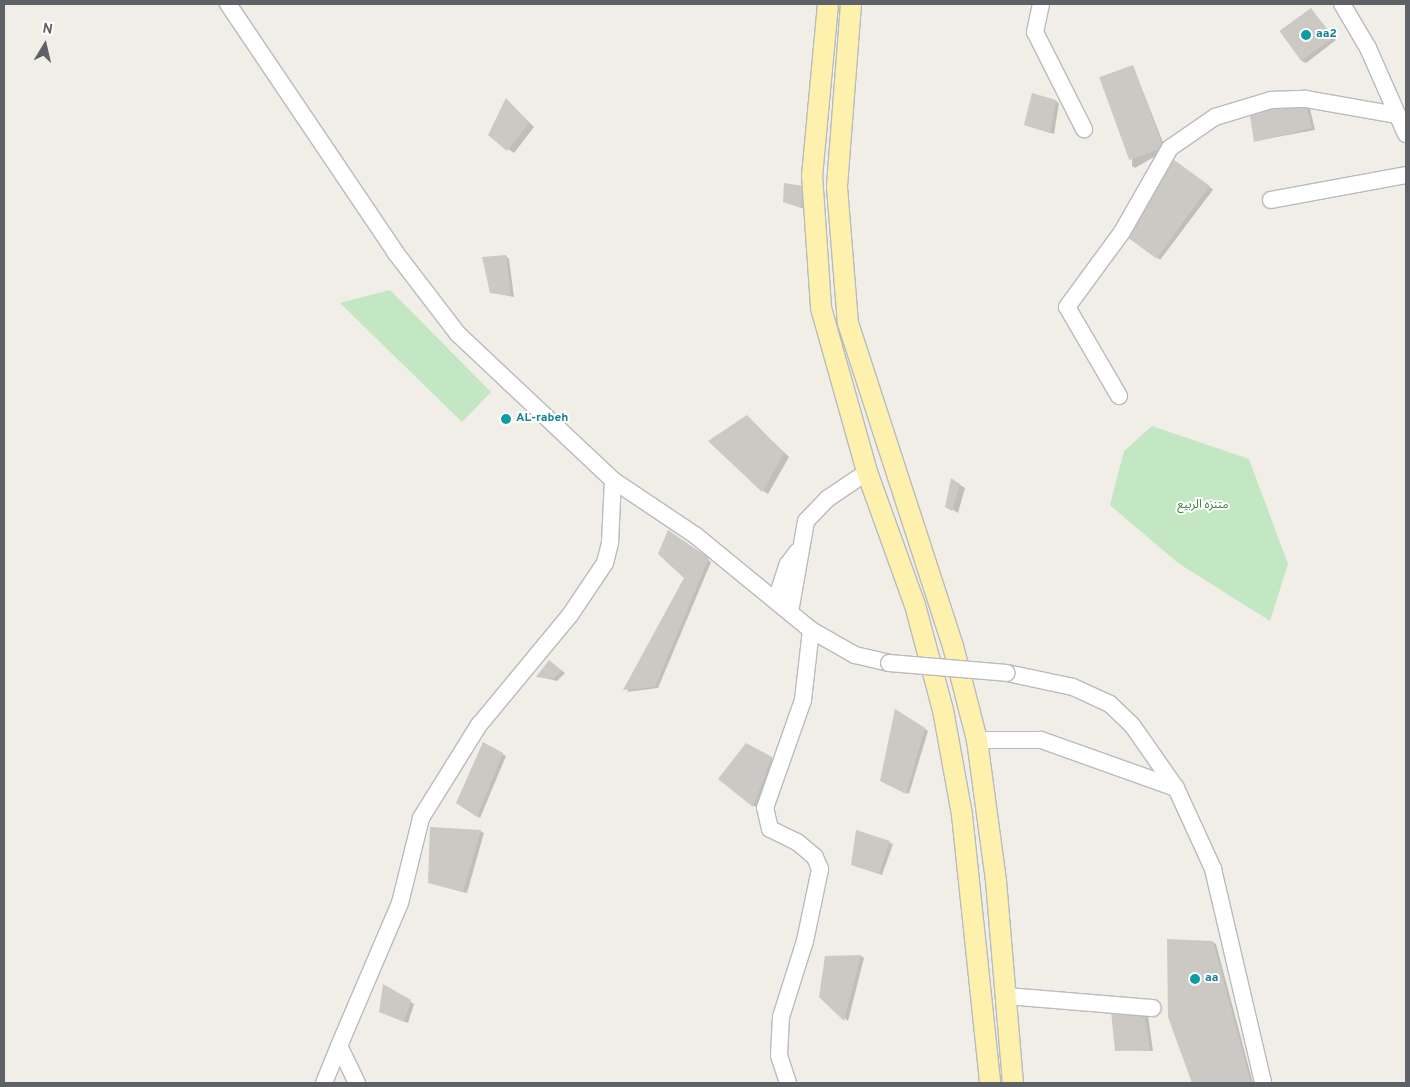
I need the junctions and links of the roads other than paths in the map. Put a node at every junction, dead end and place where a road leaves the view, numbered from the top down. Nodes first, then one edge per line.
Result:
1 (228, 4) edge
2 (828, 4) edge
3 (852, 4) edge
4 (1041, 4) edge
5 (1342, 4) edge
6 (1397, 115) junction
7 (1084, 128) dead end
8 (1406, 134) edge
9 (815, 136) junction
10 (842, 136) junction
11 (1406, 175) edge
12 (1271, 200) dead end
13 (1119, 396) dead end
14 (867, 472) junction
15 (612, 480) junction
16 (797, 552) junction
17 (776, 600) junction
18 (790, 612) junction
19 (812, 630) junction
20 (978, 740) junction
21 (1176, 788) junction
22 (1006, 996) junction
23 (1154, 1008) dead end
24 (339, 1046) junction
25 (324, 1083) edge
26 (357, 1083) edge
27 (788, 1083) edge
28 (990, 1083) edge
29 (1013, 1083) edge
30 (1263, 1083) edge

1 - 15 street
2 - 9 main road
3 - 10 main road
4 - 7 street
5 - 6 street
6 - 8 street
6 - 13 street
9 - 10 main road
9 - 14 main road
10 - 20 main road
11 - 12 street
14 - 16 street
14 - 28 main road
15 - 17 street
15 - 24 street
16 - 17 street
16 - 18 street
17 - 18 street
18 - 19 street
19 - 21 street, bridge
19 - 27 street
20 - 21 street
20 - 22 main road
21 - 30 street
22 - 23 street
22 - 29 main road
24 - 25 street
24 - 26 street

